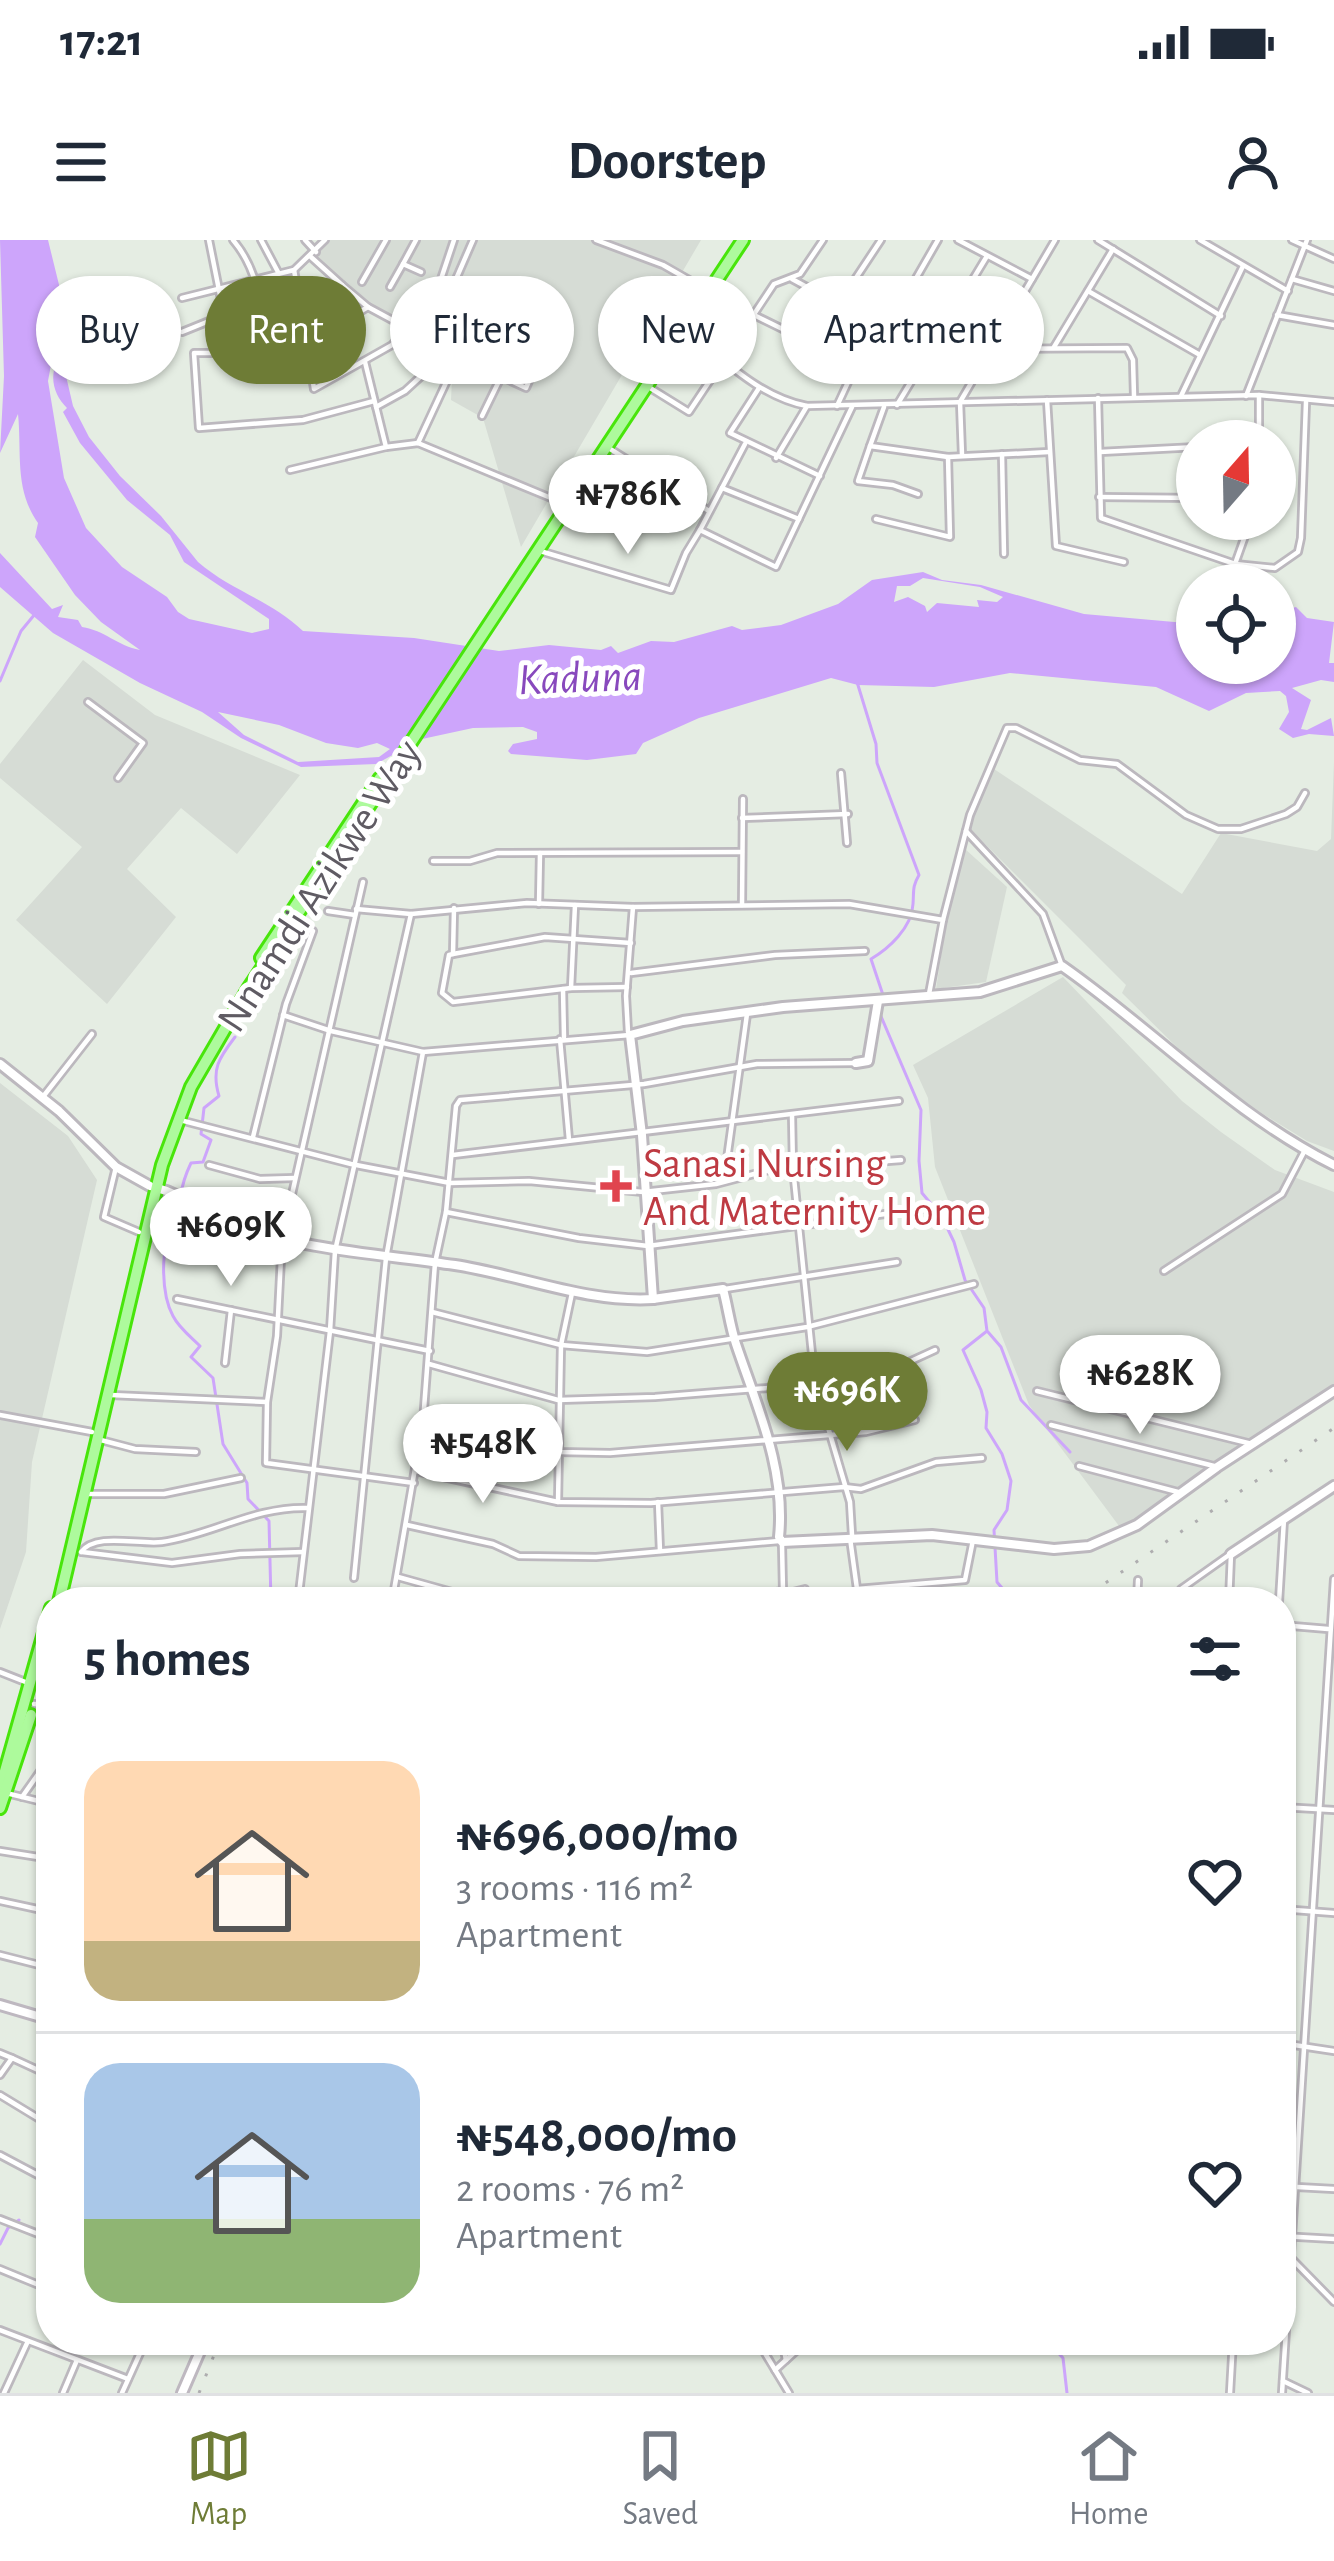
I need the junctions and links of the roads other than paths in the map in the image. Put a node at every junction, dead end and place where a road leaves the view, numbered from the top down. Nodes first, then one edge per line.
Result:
1 (209, 240) edge
2 (233, 240) edge
3 (261, 240) edge
4 (305, 240) edge
5 (325, 240) edge
6 (386, 240) edge
7 (416, 240) edge
8 (454, 240) edge
9 (472, 240) edge
10 (596, 240) edge
11 (739, 240) edge
12 (823, 240) edge
13 (881, 240) edge
14 (938, 240) edge
15 (958, 240) edge
16 (1054, 240) edge
17 (1098, 240) edge
18 (1200, 240) edge
19 (1292, 240) edge
20 (1305, 244) edge
21 (1113, 249) junction
22 (314, 254) junction
23 (987, 256) junction
24 (1334, 259) edge
25 (403, 264) junction
26 (1244, 266) junction
27 (294, 270) junction
28 (421, 272) dead end
29 (278, 273) junction
30 (216, 276) edge
31 (256, 276) edge
32 (268, 276) edge
33 (295, 276) edge
34 (333, 276) edge
35 (365, 276) edge
36 (396, 276) edge
37 (442, 276) edge
38 (457, 276) edge
39 (682, 276) edge
40 (714, 276) edge
41 (716, 276) edge
42 (797, 276) edge
43 (858, 276) edge
44 (917, 276) edge
45 (1025, 276) edge
46 (1033, 276) edge
47 (1292, 279) junction
48 (781, 282) edge
49 (1288, 290) junction
50 (1088, 291) junction
51 (1334, 291) edge
52 (205, 292) edge
53 (182, 298) dead end
54 (368, 307) edge
55 (757, 310) edge
56 (1277, 315) junction
57 (1221, 316) junction
58 (390, 319) edge
59 (205, 323) edge
60 (1334, 325) edge
61 (182, 332) dead end
62 (1044, 349) edge
63 (1053, 349) junction
64 (205, 353) edge
65 (1200, 355) junction
66 (366, 366) edge
67 (413, 384) edge
68 (446, 384) edge
69 (498, 384) edge
70 (642, 384) edge
71 (707, 384) edge
72 (754, 384) edge
73 (847, 384) edge
74 (971, 384) edge
75 (647, 386) joint
76 (759, 388) junction
77 (1259, 395) junction
78 (1181, 396) junction
79 (1246, 396) junction
80 (1134, 397) junction
81 (1098, 398) junction
82 (1047, 400) junction
83 (1306, 400) junction
84 (960, 402) junction
85 (1334, 403) edge
86 (375, 404) junction
87 (853, 405) junction
88 (807, 406) junction
89 (837, 406) junction
90 (896, 406) junction
91 (884, 407) junction
92 (482, 416) dead end
93 (1259, 420) edge
94 (418, 443) junction
95 (745, 443) junction
96 (870, 446) junction
97 (386, 447) junction
98 (606, 447) junction
99 (1176, 448) edge
100 (1049, 452) junction
101 (1100, 452) junction
102 (1002, 454) junction
103 (962, 455) junction
104 (948, 457) junction
105 (776, 458) junction
106 (290, 470) dead end
107 (820, 476) junction
108 (722, 488) junction
109 (918, 494) dead end
110 (1100, 497) junction
111 (1176, 498) edge
112 (563, 502) junction
113 (709, 511) junction
114 (799, 519) junction
115 (876, 519) dead end
116 (700, 530) junction
117 (1244, 540) edge
118 (539, 550) junction
119 (1004, 554) dead end
120 (1124, 562) dead end
121 (1235, 564) joint
122 (1280, 564) edge
123 (485, 627) junction
124 (88, 702) dead end
125 (392, 767) junction
126 (841, 773) dead end
127 (118, 778) dead end
128 (1304, 793) dead end
129 (743, 799) dead end
130 (848, 814) junction
131 (742, 818) junction
132 (966, 831) junction
133 (848, 842) dead end
134 (742, 852) junction
135 (540, 853) junction
136 (433, 861) dead end
137 (363, 882) dead end
138 (539, 904) junction
139 (575, 905) junction
140 (742, 905) junction
141 (633, 907) junction
142 (454, 908) junction
143 (328, 911) dead end
144 (355, 912) junction
145 (411, 914) junction
146 (943, 920) junction
147 (314, 931) dead end
148 (574, 937) junction
149 (631, 943) junction
150 (865, 951) dead end
151 (453, 954) junction
152 (1062, 966) junction
153 (631, 974) junction
154 (627, 987) junction
155 (567, 989) junction
156 (928, 999) junction
157 (883, 1000) junction
158 (748, 1012) junction
159 (283, 1015) junction
160 (331, 1031) junction
161 (92, 1034) dead end
162 (629, 1035) junction
163 (562, 1038) junction
164 (383, 1042) junction
165 (423, 1052) junction
166 (856, 1063) joint
167 (0, 1064) edge
168 (741, 1066) junction
169 (634, 1083) junction
170 (565, 1090) junction
171 (41, 1098) junction
172 (899, 1101) dead end
173 (792, 1115) junction
174 (177, 1119) junction
175 (731, 1124) junction
176 (642, 1135) junction
177 (253, 1137) junction
178 (569, 1140) junction
179 (302, 1149) junction
180 (1305, 1150) junction
181 (453, 1155) junction
182 (901, 1160) dead end
183 (351, 1164) junction
184 (1334, 1165) edge
185 (208, 1166) dead end
186 (116, 1167) junction
187 (793, 1168) junction
188 (400, 1175) junction
189 (296, 1178) junction
190 (724, 1181) junction
191 (450, 1183) junction
192 (154, 1187) junction
193 (643, 1192) junction
194 (922, 1209) dead end
195 (446, 1212) junction
196 (798, 1224) junction
197 (140, 1232) junction
198 (282, 1238) junction
199 (649, 1246) junction
200 (334, 1250) junction
201 (386, 1258) junction
202 (897, 1262) dead end
203 (435, 1263) junction
204 (1164, 1271) dead end
205 (803, 1276) junction
206 (974, 1284) dead end
207 (724, 1289) junction
208 (572, 1291) junction
209 (177, 1299) dead end
210 (653, 1299) junction
211 (231, 1310) junction
212 (432, 1312) junction
213 (278, 1319) junction
214 (807, 1328) junction
215 (330, 1331) junction
216 (378, 1339) junction
217 (735, 1340) junction
218 (561, 1345) junction
219 (935, 1350) dead end
220 (430, 1351) junction
221 (225, 1363) dead end
222 (429, 1364) junction
223 (815, 1383) junction
224 (752, 1388) junction
225 (1036, 1391) dead end
226 (1334, 1391) edge
227 (108, 1394) junction
228 (558, 1400) junction
229 (267, 1402) junction
230 (0, 1415) edge
231 (915, 1420) dead end
232 (424, 1422) junction
233 (1051, 1425) dead end
234 (830, 1435) junction
235 (95, 1436) junction
236 (769, 1441) junction
237 (1252, 1444) junction
238 (196, 1452) dead end
239 (560, 1452) junction
240 (982, 1458) dead end
241 (1079, 1466) dead end
242 (1217, 1467) junction
243 (416, 1471) junction
244 (311, 1472) junction
245 (362, 1475) junction
246 (241, 1478) dead end
247 (414, 1483) junction
248 (844, 1486) junction
249 (1334, 1486) edge
250 (780, 1492) junction
251 (1182, 1493) junction
252 (84, 1494) junction
253 (558, 1502) junction
254 (658, 1502) junction
255 (308, 1508) junction
256 (1284, 1519) junction
257 (407, 1525) junction
258 (851, 1538) junction
259 (973, 1540) junction
260 (781, 1542) junction
261 (76, 1551) junction
262 (660, 1551) junction
263 (303, 1552) junction
264 (1231, 1554) junction
265 (398, 1577) junction
266 (354, 1578) dead end
267 (1334, 1579) edge
268 (1138, 1580) dead end
269 (58, 1587) edge
270 (61, 1587) edge
271 (300, 1587) edge
272 (396, 1587) edge
273 (434, 1587) edge
274 (784, 1587) edge
275 (857, 1587) edge
276 (881, 1587) edge
277 (1138, 1587) edge
278 (1184, 1587) edge
279 (1229, 1587) edge
280 (1281, 1587) edge
281 (1296, 1626) edge
282 (1332, 1630) edge
283 (36, 1671) edge
284 (0, 1672) edge
285 (32, 1686) junction
286 (36, 1697) edge
287 (34, 1704) joint
288 (36, 1776) edge
289 (3, 1791) edge
290 (22, 1797) junction
291 (36, 1800) edge
292 (0, 1808) edge
293 (1296, 1808) edge
294 (1322, 1809) junction
295 (1334, 1810) edge
296 (0, 1851) edge
297 (36, 1857) edge
298 (0, 1900) edge
299 (36, 1908) edge
300 (1296, 1910) edge
301 (1315, 1911) junction
302 (1334, 1913) edge
303 (0, 1955) edge
304 (36, 1964) edge
305 (0, 2005) edge
306 (36, 2016) edge
307 (1296, 2044) edge
308 (1307, 2044) junction
309 (1334, 2051) edge
310 (0, 2054) edge
311 (12, 2058) junction
312 (36, 2068) edge
313 (0, 2075) edge
314 (0, 2095) edge
315 (36, 2117) edge
316 (0, 2155) edge
317 (36, 2174) edge
318 (1298, 2186) junction
319 (1334, 2189) edge
320 (1296, 2211) edge
321 (0, 2218) edge
322 (36, 2233) edge
323 (1296, 2236) edge
324 (1334, 2239) edge
325 (1296, 2262) edge
326 (0, 2269) edge
327 (36, 2284) edge
328 (1334, 2302) edge
329 (0, 2330) edge
330 (28, 2341) junction
331 (36, 2344) edge
332 (64, 2355) edge
333 (139, 2355) edge
334 (198, 2355) edge
335 (766, 2355) edge
336 (785, 2355) edge
337 (792, 2355) edge
338 (1232, 2355) edge
339 (1285, 2355) edge
340 (77, 2360) junction
341 (786, 2360) junction
342 (775, 2370) junction
343 (128, 2379) junction
344 (1283, 2381) junction
345 (4, 2393) edge
346 (62, 2393) edge
347 (122, 2393) edge
348 (182, 2393) edge
349 (789, 2393) edge
350 (1230, 2393) edge
351 (1282, 2393) edge
352 (1308, 2393) edge

1 - 30 street
2 - 31 street
3 - 29 street
4 - 22 street
5 - 22 street
6 - 35 street
7 - 25 street
8 - 37 street
9 - 38 street
10 - 39 street
11 - 40 highway, Nnamdi Azikwe Way
11 - 41 highway, Nnamdi Azikwe Way
12 - 42 street
13 - 43 street
14 - 44 street
15 - 23 street
16 - 46 street
17 - 21 street
18 - 26 street
19 - 20 street
20 - 24 street
20 - 47 street
21 - 50 street
21 - 57 street
22 - 27 street
22 - 34 street
23 - 45 street
23 - 90 street
25 - 28 street
25 - 36 street
26 - 49 street
26 - 57 street
27 - 29 street
27 - 33 street
29 - 32 street
47 - 49 street
47 - 51 street
48 - 55 street
49 - 56 street
50 - 63 street
50 - 65 street
52 - 53 street
54 - 58 street
56 - 60 street
56 - 79 street
57 - 65 street
59 - 61 street
62 - 63 street
63 - 80 street
64 - 86 street
65 - 78 street
66 - 86 street
67 - 86 street
68 - 94 street
69 - 92 street
70 - 112 highway, Nnamdi Azikwe Way
71 - 75 street
72 - 76 street
73 - 89 street
74 - 84 street
75 - 98 highway, Nnamdi Azikwe Way
76 - 88 street
76 - 95 street
77 - 79 street
77 - 83 street
77 - 93 street
78 - 79 street
78 - 80 street
80 - 81 street
81 - 82 street
81 - 101 street
82 - 84 street
82 - 100 street
83 - 85 street
83 - 122 street
84 - 90 street
84 - 103 street
86 - 97 street
87 - 89 street
87 - 91 street
87 - 107 street
88 - 89 street
88 - 105 street
90 - 91 street
91 - 96 street
94 - 97 street
94 - 112 street
95 - 105 street
95 - 108 street
96 - 104 street
96 - 109 street
97 - 106 street
98 - 113 street
98 - 118 highway, Nnamdi Azikwe Way
99 - 101 street
100 - 102 street
100 - 120 street
101 - 110 street
102 - 103 street
102 - 119 street
103 - 104 street
104 - 115 street
105 - 107 street
107 - 114 street
108 - 113 street
108 - 114 street
110 - 111 street
110 - 121 street
112 - 123 highway, Nnamdi Azikwe Way
113 - 116 street
114 - 116 street
116 - 118 street
117 - 121 street
118 - 123 highway, Nnamdi Azikwe Way
123 - 125 highway, Nnamdi Azikwe Way
124 - 127 street
125 - 174 highway, Nnamdi Azikwe Way
125 - 192 highway, Nnamdi Azikwe Way
126 - 130 street
128 - 132 street
129 - 131 street
130 - 131 street
130 - 133 street
131 - 134 street
132 - 146 street
132 - 152 street
134 - 135 street
134 - 140 street
135 - 136 street
135 - 138 street
137 - 144 street
138 - 139 street
138 - 142 street
139 - 141 street
139 - 148 street
140 - 141 street
140 - 146 street
141 - 149 street
142 - 145 street
142 - 151 street
143 - 144 street
144 - 145 street
144 - 160 street
145 - 164 street
146 - 156 street
147 - 159 street
148 - 149 street
148 - 151 street
148 - 155 street
149 - 153 street
150 - 153 street
151 - 155 street
152 - 156 street
152 - 180 street
153 - 154 street
154 - 155 street
154 - 162 street
155 - 163 street
156 - 157 street
157 - 158 street
157 - 166 street
158 - 162 street
158 - 168 street
159 - 160 street
159 - 177 street
160 - 164 street
160 - 179 street
161 - 171 street
162 - 163 street
162 - 169 street
163 - 165 street
163 - 170 street
164 - 165 street
164 - 183 street
165 - 188 street
166 - 168 street
167 - 171 street
168 - 169 street
168 - 175 street
169 - 170 street
169 - 176 street
170 - 178 street
170 - 181 street
171 - 186 street
172 - 173 street
173 - 175 street
173 - 187 street
174 - 177 street
174 - 192 highway, Nnamdi Azikwe Way
175 - 176 street
175 - 190 street
176 - 178 street
176 - 193 street
177 - 179 street
178 - 181 street
179 - 183 street
179 - 189 street
180 - 184 street
180 - 204 street
181 - 191 street
182 - 187 street
183 - 188 street
183 - 200 street
185 - 189 street
186 - 192 street
186 - 197 street
187 - 190 street
187 - 196 street
188 - 191 street
188 - 201 street
189 - 198 street
190 - 193 street
191 - 193 street
191 - 195 street
192 - 197 highway, Nnamdi Azikwe Way
192 - 198 street
192 - 227 highway, Nnamdi Azikwe Way
193 - 199 street
194 - 196 street
195 - 199 street
195 - 203 street
196 - 199 street
196 - 205 street
197 - 235 highway, Nnamdi Azikwe Way
198 - 200 street
198 - 213 street
199 - 210 street
200 - 201 street
200 - 215 street
201 - 203 street
201 - 216 street
202 - 205 street
203 - 208 street
203 - 212 street
205 - 207 street
205 - 214 street
206 - 214 street
207 - 210 street
207 - 217 street
208 - 210 street
208 - 218 street
209 - 211 street
211 - 213 street
211 - 221 street
212 - 218 street
212 - 220 street
213 - 215 street
213 - 229 street
214 - 217 street
214 - 223 street
215 - 216 street
215 - 244 street
216 - 220 street
216 - 245 street
217 - 218 street
217 - 224 street
218 - 228 street
219 - 223 street
220 - 222 street
222 - 228 street
222 - 232 street
223 - 224 street
223 - 234 street
224 - 228 street
224 - 236 street
225 - 237 street
226 - 237 street
227 - 229 street
227 - 235 highway, Nnamdi Azikwe Way
228 - 239 street
229 - 244 street
230 - 235 street
231 - 234 street
232 - 239 street
232 - 243 street
233 - 242 street
234 - 236 street
234 - 248 street
235 - 238 street
235 - 252 highway, Nnamdi Azikwe Way
235 - 269 highway, Nnamdi Azikwe Way
236 - 239 street
236 - 250 street
237 - 242 street
239 - 253 street
240 - 248 street
241 - 251 street
242 - 251 street
243 - 247 street
243 - 253 street
244 - 245 street
244 - 255 street
245 - 247 street
245 - 266 street
246 - 252 street
247 - 257 street
248 - 250 street
248 - 258 street
249 - 256 street
250 - 254 street
250 - 260 street
251 - 259 street
252 - 261 highway, Nnamdi Azikwe Way
253 - 254 street
254 - 262 street
255 - 261 street
255 - 263 street
256 - 264 street
256 - 280 street
257 - 262 street
257 - 265 street
258 - 259 street
258 - 260 street
258 - 275 street
259 - 276 street
260 - 262 street
260 - 274 street
261 - 263 street
261 - 270 highway, Nnamdi Azikwe Way
263 - 271 street
264 - 278 street
264 - 279 street
265 - 272 street
265 - 273 street
267 - 282 street
268 - 277 street
281 - 282 street
282 - 294 street
283 - 285 highway, Nnamdi Azikwe Way
284 - 285 street
285 - 289 highway, Nnamdi Azikwe Way
286 - 287 highway, Nnamdi Azikwe Way
287 - 289 highway, Nnamdi Azikwe Way
288 - 290 street
289 - 290 street
289 - 292 highway, Nnamdi Azikwe Way
290 - 291 street
293 - 294 street
294 - 295 street
294 - 301 street
296 - 297 street
298 - 299 street
300 - 301 street
301 - 302 street
301 - 308 street
303 - 304 street
305 - 306 street
307 - 308 street
308 - 309 street
308 - 318 street
310 - 311 street
311 - 312 street
311 - 313 street
314 - 315 street
316 - 317 street
318 - 319 street
318 - 320 street
321 - 322 street
323 - 324 street
325 - 328 street
326 - 327 street
329 - 330 street
330 - 331 street
330 - 345 street
332 - 340 street
333 - 343 street
334 - 348 street
335 - 342 street
336 - 341 street
337 - 341 street
338 - 350 street
339 - 344 street
340 - 343 street
340 - 346 street
341 - 342 street
342 - 349 street
343 - 347 street
344 - 351 street
344 - 352 street

